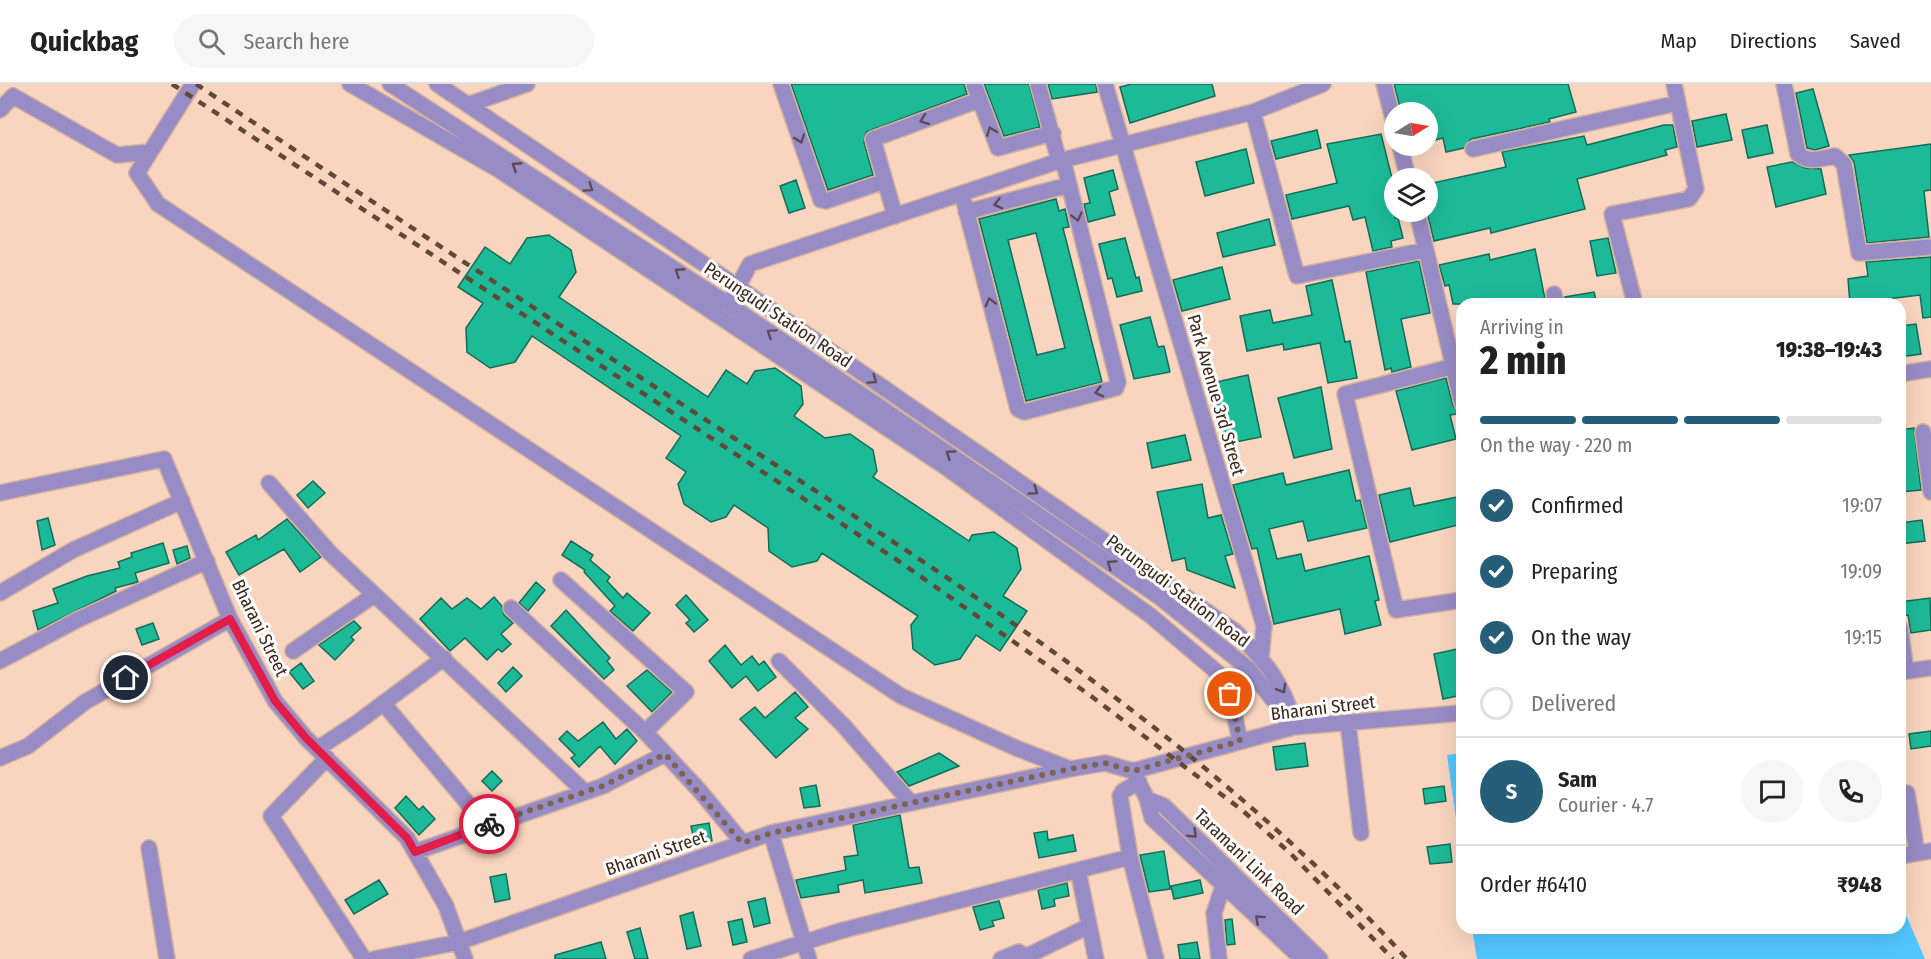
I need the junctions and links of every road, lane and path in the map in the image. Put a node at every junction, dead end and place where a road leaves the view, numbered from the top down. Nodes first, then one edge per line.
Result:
1 (193, 84) edge
2 (350, 84) edge
3 (390, 84) edge
4 (436, 84) edge
5 (527, 84) edge
6 (781, 84) edge
7 (974, 84) edge
8 (1038, 84) edge
9 (1105, 84) edge
10 (1323, 84) edge
11 (1384, 84) edge
12 (1674, 84) edge
13 (1784, 84) edge
14 (979, 100) junction
15 (1388, 102) edge
16 (1678, 103) junction
17 (470, 105) junction
18 (0, 110) edge
19 (1253, 112) junction
20 (1053, 133) junction
21 (1122, 144) junction
22 (1473, 149) dead end
23 (150, 152) junction
24 (1061, 160) junction
25 (885, 181) junction
26 (1070, 185) junction
27 (962, 194) junction
28 (966, 212) junction
29 (895, 216) junction
30 (1419, 222) edge
31 (1931, 247) edge
32 (1426, 250) junction
33 (738, 287) junction
34 (1633, 298) edge
35 (728, 304) junction
36 (797, 351) junction
37 (788, 364) junction
38 (1455, 366) junction
39 (1931, 369) edge
40 (1456, 371) edge
41 (1906, 373) edge
42 (1923, 432) dead end
43 (269, 483) dead end
44 (1931, 492) edge
45 (0, 493) edge
46 (182, 501) junction
47 (207, 561) junction
48 (561, 580) dead end
49 (0, 593) edge
50 (374, 595) junction
51 (1456, 601) edge
52 (511, 608) dead end
53 (230, 619) junction
54 (293, 651) dead end
55 (1262, 657) junction
56 (444, 658) junction
57 (0, 661) edge
58 (779, 661) dead end
59 (1931, 668) edge
60 (1906, 672) edge
61 (383, 703) junction
62 (1456, 714) edge
63 (1348, 723) junction
64 (1294, 727) junction
65 (645, 732) junction
66 (1240, 741) junction
67 (322, 753) junction
68 (665, 754) junction
69 (0, 758) edge
70 (1070, 769) junction
71 (1136, 777) junction
72 (585, 792) junction
73 (1907, 793) dead end
74 (1147, 799) junction
75 (911, 803) junction
76 (486, 825) junction
77 (771, 833) junction
78 (1361, 833) dead end
79 (742, 843) junction
80 (149, 848) dead end
81 (415, 852) junction
82 (1924, 852) edge
83 (1906, 855) edge
84 (1130, 857) junction
85 (1078, 870) junction
86 (1223, 886) junction
87 (1089, 926) junction
88 (459, 942) junction
89 (804, 943) junction
90 (1299, 957) edge
91 (1027, 958) edge
92 (167, 959) edge
93 (364, 959) edge
94 (374, 959) edge
95 (465, 959) edge
96 (751, 959) edge
97 (809, 959) edge
98 (1001, 959) edge
99 (1096, 959) edge
100 (1156, 959) edge
101 (1219, 959) edge
102 (1320, 959) edge

1 - 23 street
2 - 37 street
35 -> 3 street, Perungudi Station Road
4 - 17 street, Perungudi Station Road
5 - 17 street
6 -> 25 street
7 - 14 street
8 - 20 street
9 - 21 street, Park Avenue 3rd Street
10 - 19 street
11 - 15 street
12 - 16 street
13 - 31 street
20 -> 14 street
14 -> 25 street
16 - 22 street
16 - 34 street
17 -> 33 street, Perungudi Station Road
18 - 23 street
19 - 21 street
19 - 32 street
20 - 24 street
21 - 24 street
21 - 55 street, Park Avenue 3rd Street
23 - 70 street
24 - 26 street
24 - 27 street
25 - 29 street
26 -> 28 street
26 -> 28 street
27 - 28 street
27 - 29 street
29 - 33 street
30 - 32 street
32 - 38 street
33 - 35 street
33 -> 55 street, Perungudi Station Road
36 -> 35 street, Perungudi Station Road
36 - 37 street, Perungudi Station Road
64 -> 36 street, Perungudi Station Road
37 - 66 street
38 - 40 street
38 - 51 street
39 - 41 street
42 - 44 street
43 - 50 street
45 - 46 street, Bharani Street
46 - 47 street, Bharani Street
46 - 49 street
47 - 53 street, Bharani Street
47 - 57 street
48 - 65 street
50 - 54 street
50 - 56 street
52 - 65 street
53 - 67 street, Bharani Street
53 - 69 street
55 -> 64 street, Perungudi Station Road
56 - 61 street
56 - 72 street
58 - 75 street
59 - 60 street
61 - 67 street
61 - 76 street
62 - 63 street, Bharani Street
63 - 64 street, Bharani Street
63 - 78 street
64 - 66 street, Bharani Street
65 - 68 street
66 - 71 street, Bharani Street
67 - 81 street, Bharani Street
67 - 93 street
68 - 72 street
68 - 79 street
70 - 71 street, Bharani Street
70 - 75 street, Bharani Street
71 - 74 street, Taramani Link Road
71 - 84 street
72 - 76 street
73 - 82 street
74 - 86 street, Taramani Link Road
74 -> 102 street, Taramani Link Road
75 - 77 street, Bharani Street
76 - 81 street
77 - 79 street, Bharani Street
77 - 89 street
79 - 88 street, Bharani Street
80 - 92 street
81 - 88 street, Bharani Street
82 - 83 street
84 - 85 street
84 - 100 street
85 - 87 street
85 - 89 street
90 -> 86 street, Taramani Link Road
86 - 101 street
87 - 91 street
87 - 99 street
88 - 94 street
88 - 95 street
89 - 96 street
89 - 97 street
91 - 98 street

